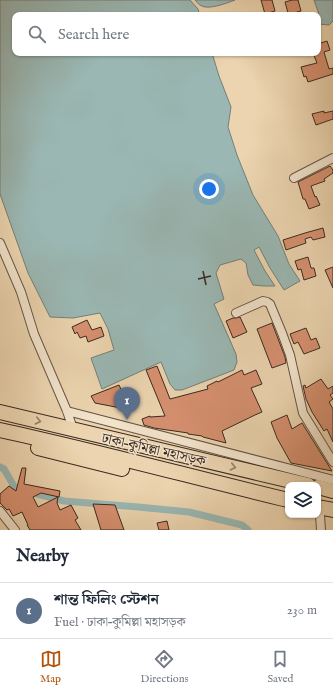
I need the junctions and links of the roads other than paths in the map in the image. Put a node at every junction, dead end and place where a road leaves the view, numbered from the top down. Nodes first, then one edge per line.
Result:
1 (333, 158) edge
2 (294, 178) dead end
3 (0, 243) edge
4 (236, 313) dead end
5 (67, 411) junction
6 (0, 412) edge
7 (73, 429) junction
8 (0, 430) edge
9 (0, 439) edge
10 (333, 462) edge
11 (333, 480) edge
12 (295, 482) edge
13 (321, 488) edge
14 (333, 491) edge
15 (285, 499) edge
16 (285, 507) edge
17 (0, 511) edge
18 (324, 513) edge
19 (15, 530) edge
20 (321, 530) edge

1 - 2 street
3 - 5 street
4 - 10 street
5 - 7 street
5 - 11 street
6 -> 7 highway, ঢাকা–কুমিল্লা মহাসড়ক
7 -> 12 highway, ঢাকা–কুমিল্লা মহাসড়ক
8 - 15 highway, ঢাকা–কুমিল্লা মহাসড়ক
9 - 16 highway
13 - 14 highway
17 - 19 street
18 - 20 street

